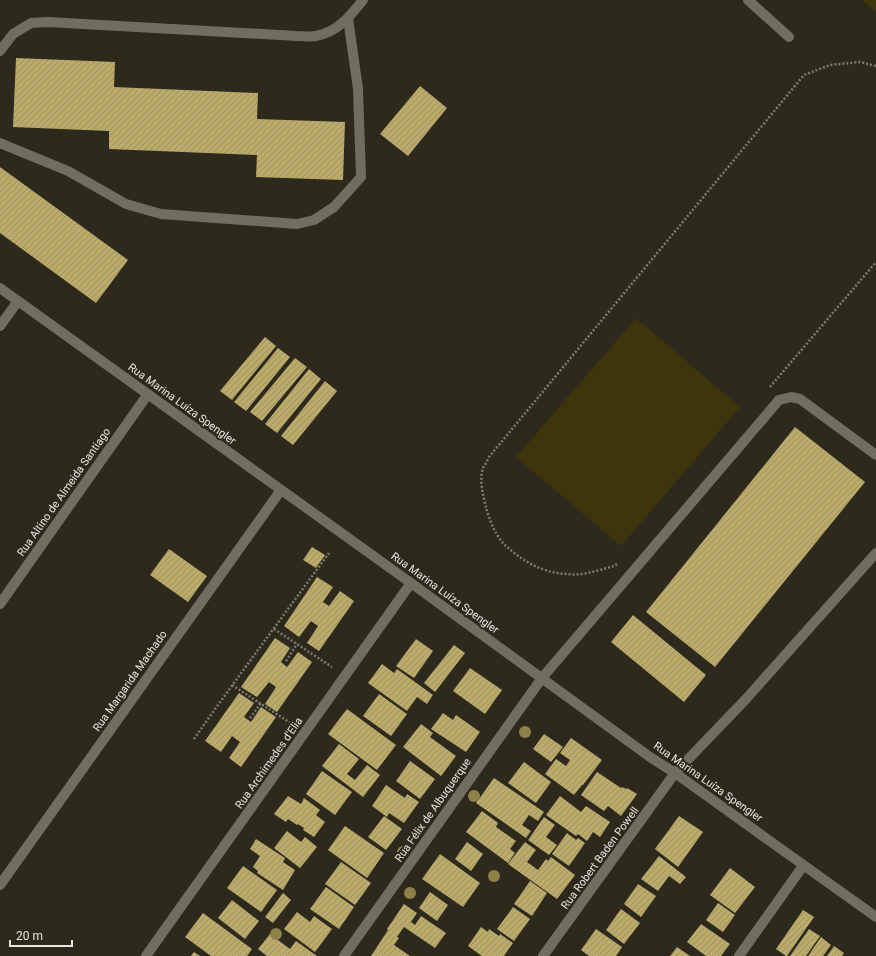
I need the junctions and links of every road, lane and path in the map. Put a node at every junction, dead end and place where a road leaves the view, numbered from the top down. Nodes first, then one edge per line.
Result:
1 (363, 0) edge
2 (748, 0) edge
3 (348, 18) junction
4 (789, 37) dead end
5 (0, 51) edge
6 (876, 66) edge
7 (0, 143) edge
8 (876, 262) edge
9 (0, 288) edge
10 (18, 301) junction
11 (0, 326) edge
12 (768, 389) dead end
13 (148, 394) junction
14 (876, 455) edge
15 (280, 490) junction
16 (329, 552) dead end
17 (876, 553) edge
18 (620, 562) dead end
19 (411, 583) junction
20 (0, 604) edge
21 (274, 629) junction
22 (297, 644) junction
23 (286, 661) dead end
24 (334, 668) dead end
25 (542, 678) junction
26 (232, 685) junction
27 (261, 703) junction
28 (250, 718) dead end
29 (294, 725) dead end
30 (194, 739) dead end
31 (675, 773) junction
32 (804, 866) junction
33 (0, 885) edge
34 (876, 917) edge
35 (146, 956) edge
36 (344, 956) edge
37 (543, 956) edge
38 (739, 956) edge

1 - 3 street
2 - 4 street
3 - 5 street
3 - 7 street
6 - 18 path
8 - 12 path
9 - 10 street, Rua Marina Luíza Spengler
10 - 11 street
10 - 13 street, Rua Marina Luíza Spengler
13 - 15 street, Rua Marina Luíza Spengler
13 - 20 street, Rua Altino de Almeida Santiago
14 - 25 street, Rua Félix de Albuquerque
15 - 19 street, Rua Marina Luíza Spengler
15 - 33 street, Rua Margarida Machado
16 - 21 path
17 - 31 street, Rua Robert Baden Powell
19 - 25 street, Rua Marina Luíza Spengler
19 - 35 street, Rua Archimedes d'Elia
21 - 22 path
21 - 26 path
22 - 23 path
22 - 24 path
25 - 31 street, Rua Marina Luíza Spengler
25 - 36 street, Rua Félix de Albuquerque
26 - 27 path
26 - 30 path
27 - 28 path
27 - 29 path
31 - 32 street, Rua Marina Luíza Spengler
31 - 37 street, Rua Robert Baden Powell
32 - 34 street, Rua Marina Luíza Spengler
32 - 38 street

